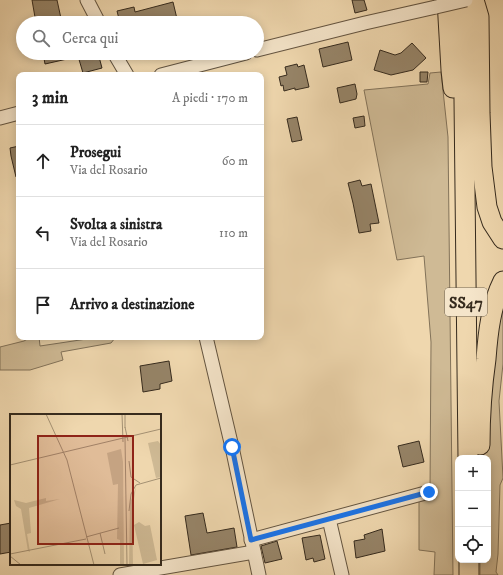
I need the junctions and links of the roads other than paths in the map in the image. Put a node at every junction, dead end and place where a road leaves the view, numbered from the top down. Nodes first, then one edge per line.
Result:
1 (87, 0) edge
2 (441, 3) edge
3 (468, 3) edge
4 (95, 16) edge
5 (264, 48) edge
6 (118, 60) edge
7 (219, 60) edge
8 (125, 72) edge
9 (173, 72) edge
10 (16, 114) edge
11 (0, 118) edge
12 (465, 146) junction
13 (503, 239) edge
14 (503, 281) edge
15 (207, 340) edge
16 (468, 455) edge
17 (480, 455) edge
18 (429, 492) dead end
19 (329, 519) junction
20 (252, 546) junction
21 (469, 563) edge
22 (120, 575) edge
23 (258, 575) edge
24 (342, 575) edge
25 (469, 575) edge

1 - 4 street
2 - 3 street, bridge
2 - 5 street
2 - 12 highway
3 - 12 highway, SS47
3 - 13 highway
6 - 8 street
7 - 9 street
10 - 11 street
12 - 16 highway, SS47
14 - 17 highway
15 - 20 street
18 - 19 street
19 - 20 street
19 - 24 street
20 - 22 street
20 - 23 street
21 - 25 highway

